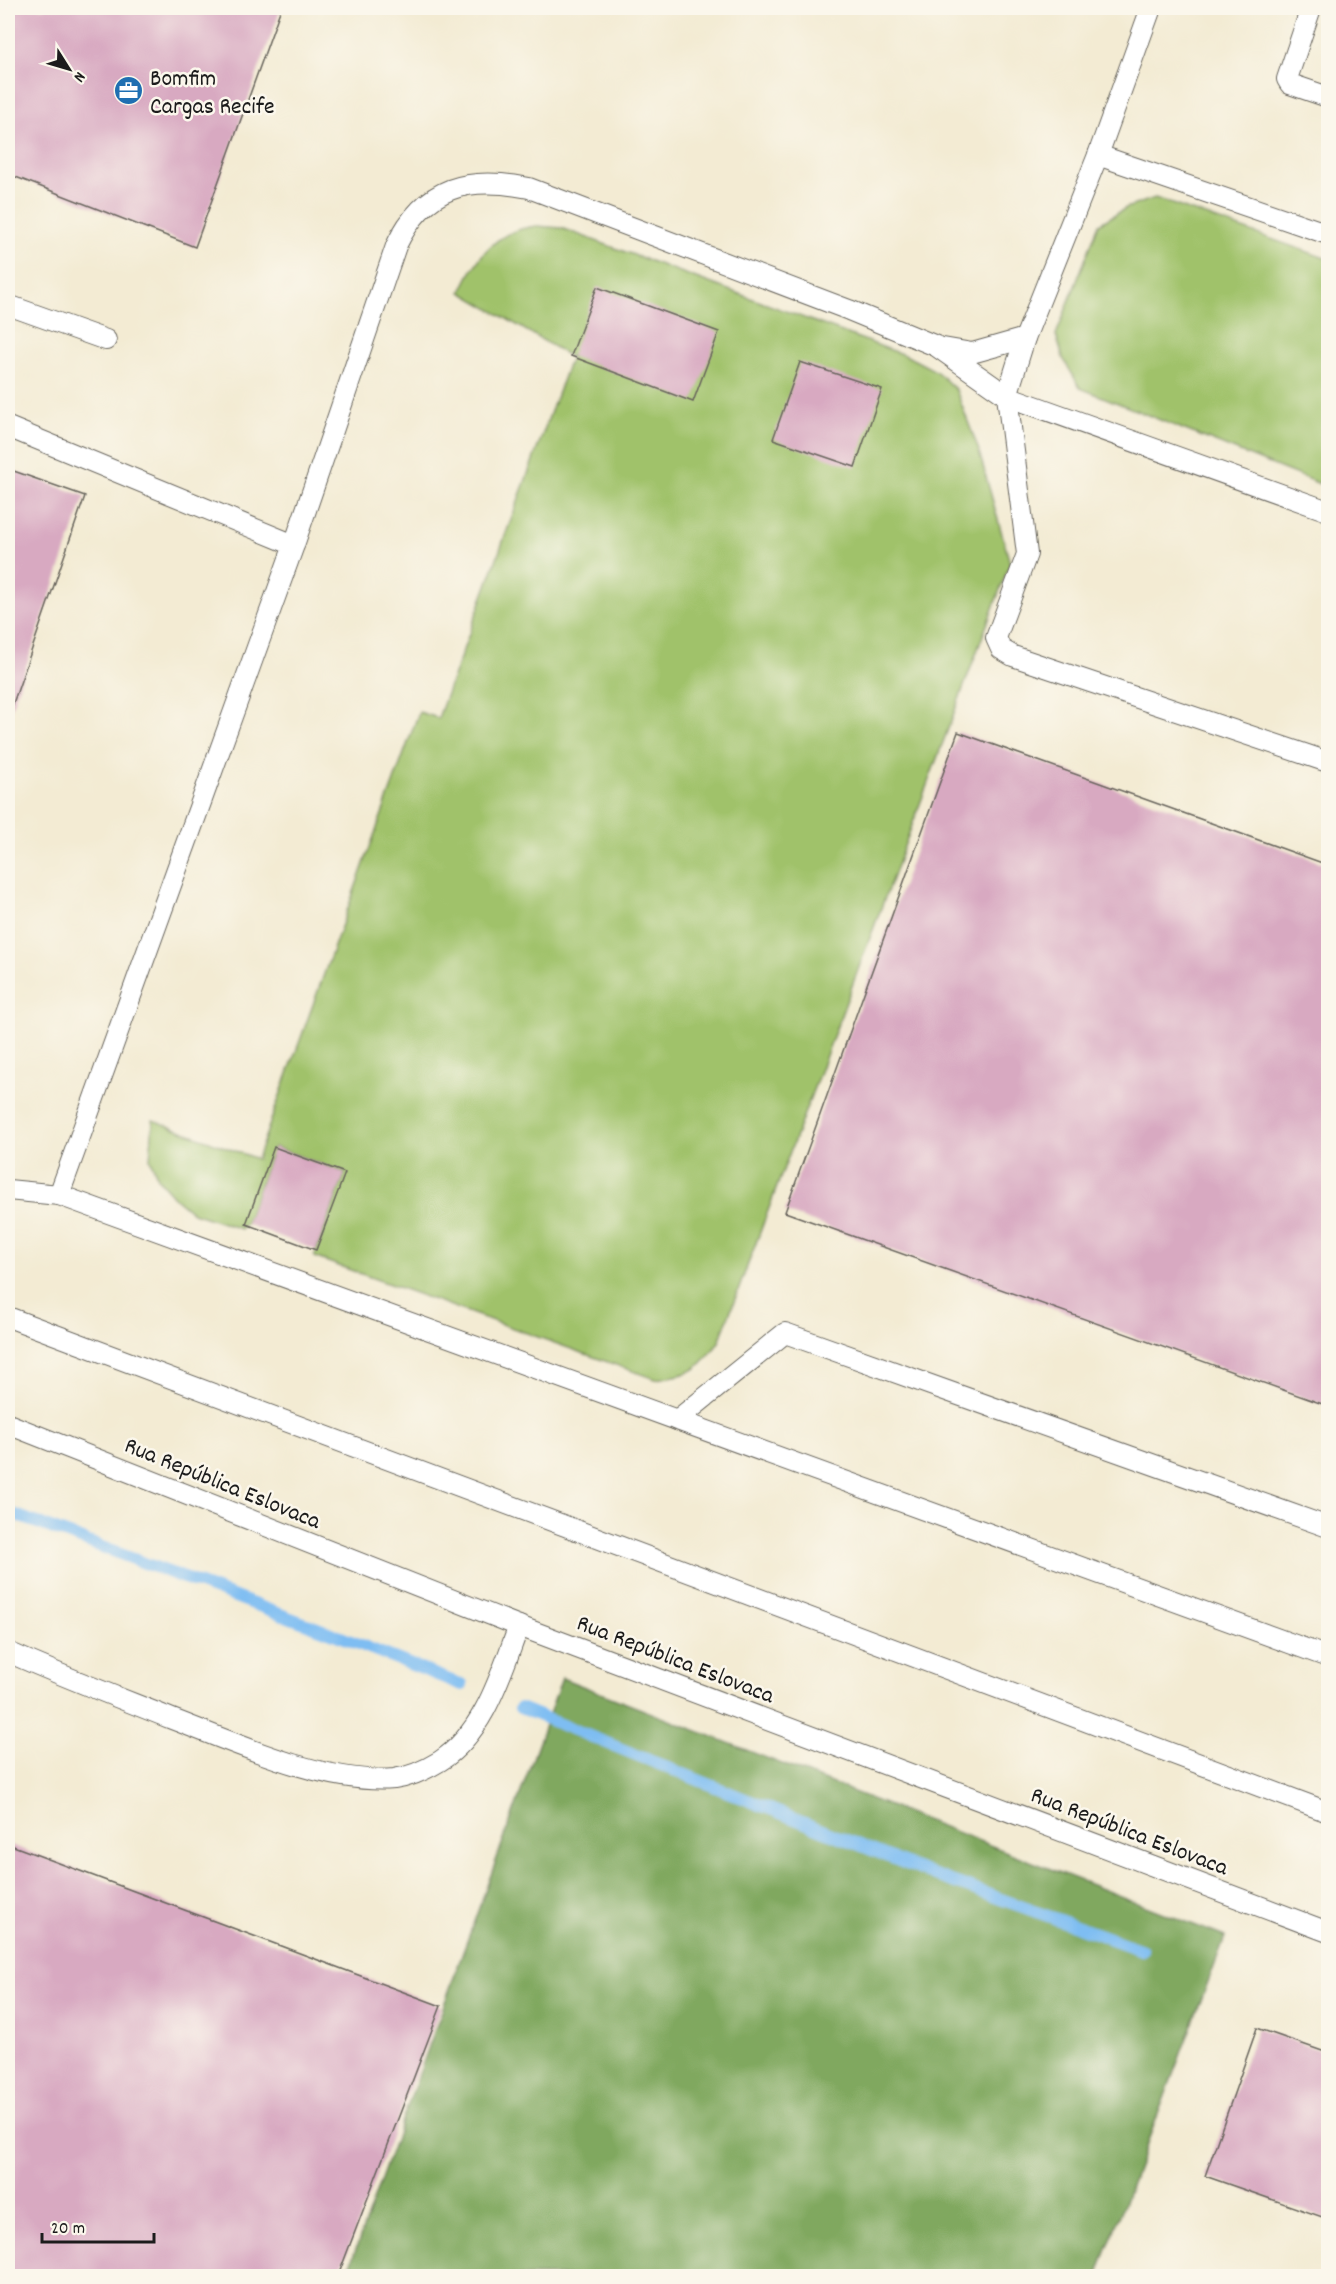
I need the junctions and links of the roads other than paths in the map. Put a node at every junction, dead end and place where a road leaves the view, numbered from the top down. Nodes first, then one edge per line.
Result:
1 (1151, 8) edge
2 (1311, 8) edge
3 (1329, 97) edge
4 (1098, 155) junction
5 (1329, 234) edge
6 (8, 305) edge
7 (1025, 338) junction
8 (106, 340) dead end
9 (936, 346) junction
10 (1007, 396) junction
11 (8, 427) edge
12 (1329, 512) edge
13 (294, 545) junction
14 (1329, 762) edge
15 (8, 1190) edge
16 (59, 1195) junction
17 (8, 1317) edge
18 (677, 1420) junction
19 (8, 1424) edge
20 (1329, 1527) edge
21 (519, 1626) junction
22 (8, 1652) edge
23 (1329, 1657) edge
24 (1329, 1812) edge
25 (1329, 1932) edge

1 - 4 lane
2 - 3 lane
4 - 5 lane
4 - 7 lane
6 - 8 lane
7 - 9 lane
7 - 10 lane
9 - 10 lane
9 - 13 lane
10 - 12 lane
10 - 14 lane
11 - 13 lane
13 - 16 lane
15 - 16 lane
16 - 18 lane
17 - 24 lane
18 - 20 lane
18 - 23 lane
19 - 21 lane, Rua República Eslovaca
21 - 22 lane
21 - 25 lane, Rua República Eslovaca

